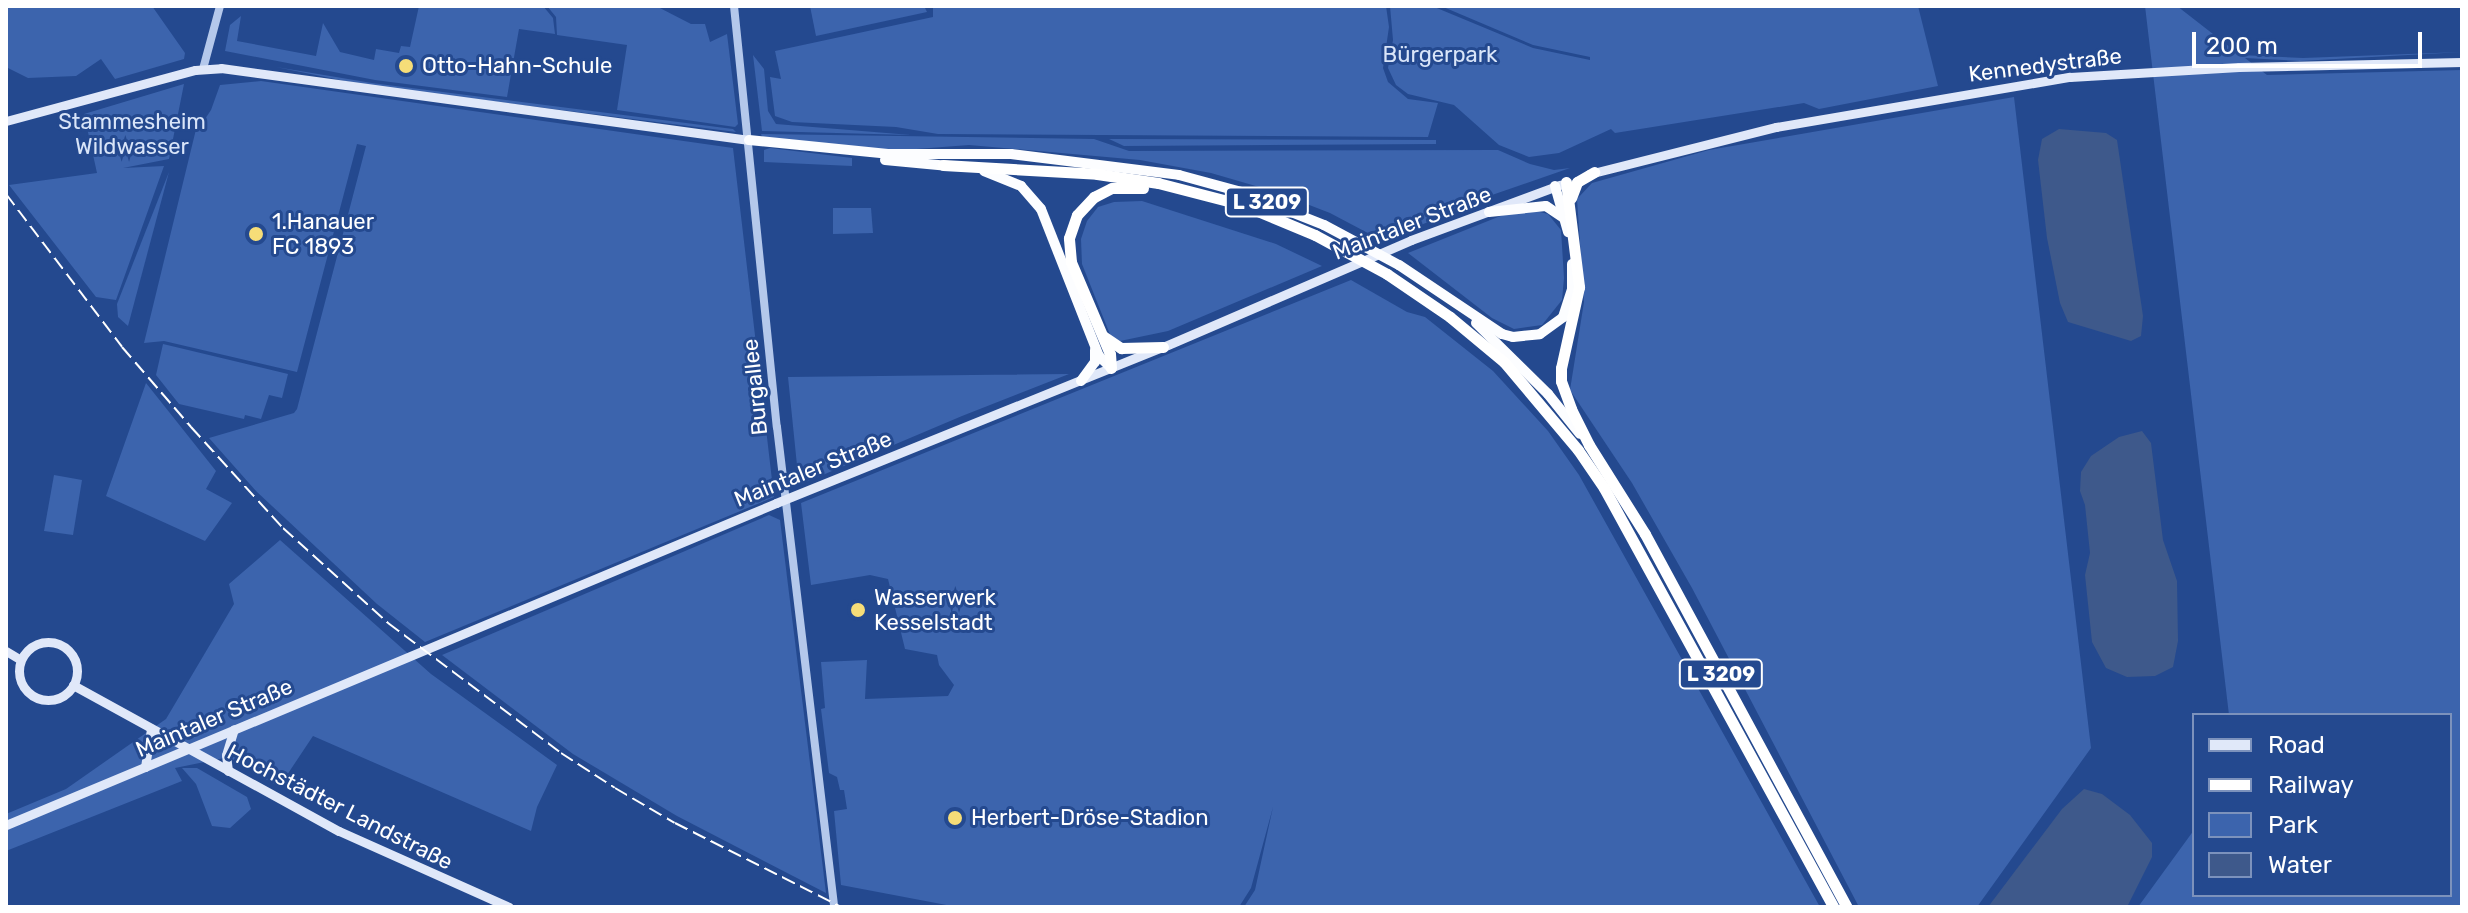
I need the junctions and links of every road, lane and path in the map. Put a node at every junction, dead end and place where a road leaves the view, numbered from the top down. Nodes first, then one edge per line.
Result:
1 (220, 6) edge
2 (734, 6) edge
3 (2462, 62) edge
4 (203, 69) junction
5 (6, 121) edge
6 (749, 140) junction
7 (821, 147) junction
8 (1637, 160) joint
9 (943, 165) junction
10 (1594, 172) junction
11 (1560, 184) junction
12 (1203, 193) junction
13 (1489, 212) junction
14 (1569, 217) junction
15 (1451, 301) junction
16 (1099, 338) junction
17 (1163, 347) junction
18 (1111, 368) junction
19 (1081, 381) junction
20 (1589, 445) junction
21 (787, 499) junction
22 (6, 651) edge
23 (21, 660) junction
24 (73, 685) junction
25 (151, 728) junction
26 (234, 729) junction
27 (189, 748) junction
28 (145, 767) junction
29 (228, 771) junction
30 (6, 825) edge
31 (509, 907) edge
32 (834, 907) edge
33 (1833, 907) edge
34 (1847, 907) edge

1 - 4 street
2 - 6 street, Burgallee
3 - 8 main road, Kennedystraße
4 - 5 main road, L 3209
4 - 6 main road, L 3209
6 - 7 highway, L 3209
6 - 21 street, Burgallee
7 - 9 highway, L 3209
7 - 15 highway, L 3209
8 - 10 main road, Maintaler Straße
9 - 12 highway, L 3209
9 - 16 highway
10 - 11 main road, Maintaler Straße
10 - 14 highway
11 - 13 main road, Maintaler Straße
11 - 14 highway
12 - 16 highway
12 - 33 highway, L 3209
13 - 14 highway
13 - 17 main road, Maintaler Straße
14 - 15 highway
14 - 20 highway
15 - 20 highway, L 3209
16 - 17 highway
16 - 18 highway
16 - 19 highway
17 - 18 main road, Maintaler Straße
18 - 19 main road, Maintaler Straße
19 - 21 main road, Maintaler Straße
20 - 34 highway, L 3209
21 - 26 main road, Maintaler Straße
21 - 32 street, Burgallee
22 - 23 main road
23 - 24 main road
23 - 24 main road
24 - 25 main road, Hochstädter Landstraße
25 - 27 main road, Hochstädter Landstraße
25 - 28 main road
26 - 27 main road, Maintaler Straße
26 - 29 main road
27 - 28 main road, Maintaler Straße
27 - 29 main road, Hochstädter Landstraße
28 - 30 main road, Maintaler Straße
29 - 31 main road, Hochstädter Landstraße

